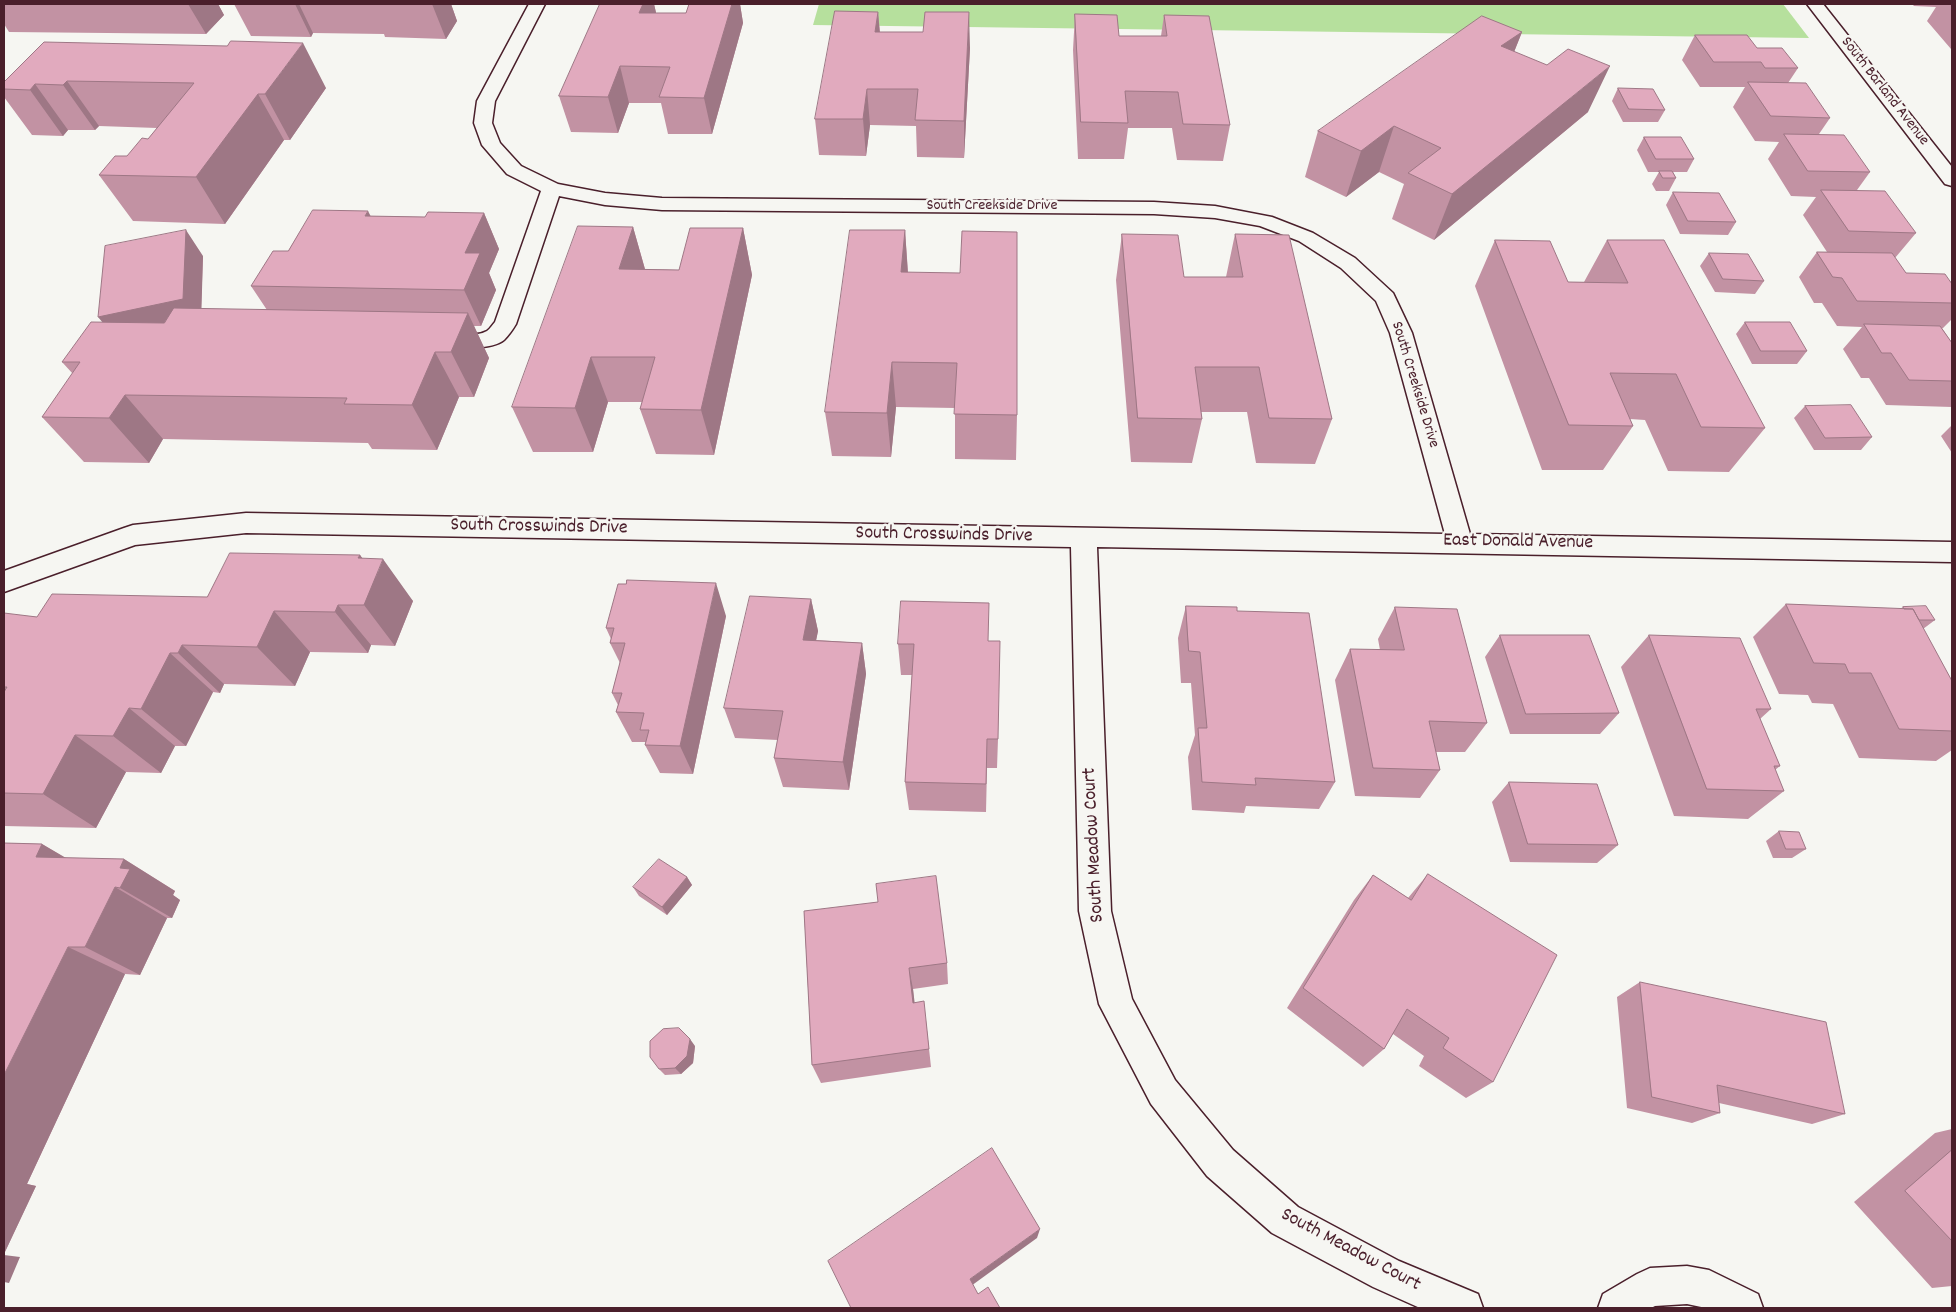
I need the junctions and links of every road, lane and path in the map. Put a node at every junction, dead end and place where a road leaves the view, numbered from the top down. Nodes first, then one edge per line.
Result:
1 (537, 4) edge
2 (1815, 4) edge
3 (1952, 180) edge
4 (552, 189) junction
5 (427, 340) edge
6 (1084, 538) junction
7 (1460, 542) junction
8 (1952, 552) edge
9 (4, 582) edge
10 (1464, 1308) edge
11 (1617, 1308) edge
12 (1744, 1308) edge

1 - 4 street, South Creekside Drive
2 - 3 street, South Barland Avenue
4 - 5 street
4 - 7 street, South Creekside Drive
6 - 7 street, East Donald Avenue
6 - 9 street, South Crosswinds Drive
6 - 10 street, South Meadow Court
7 - 8 street, East Donald Avenue
11 - 12 street

